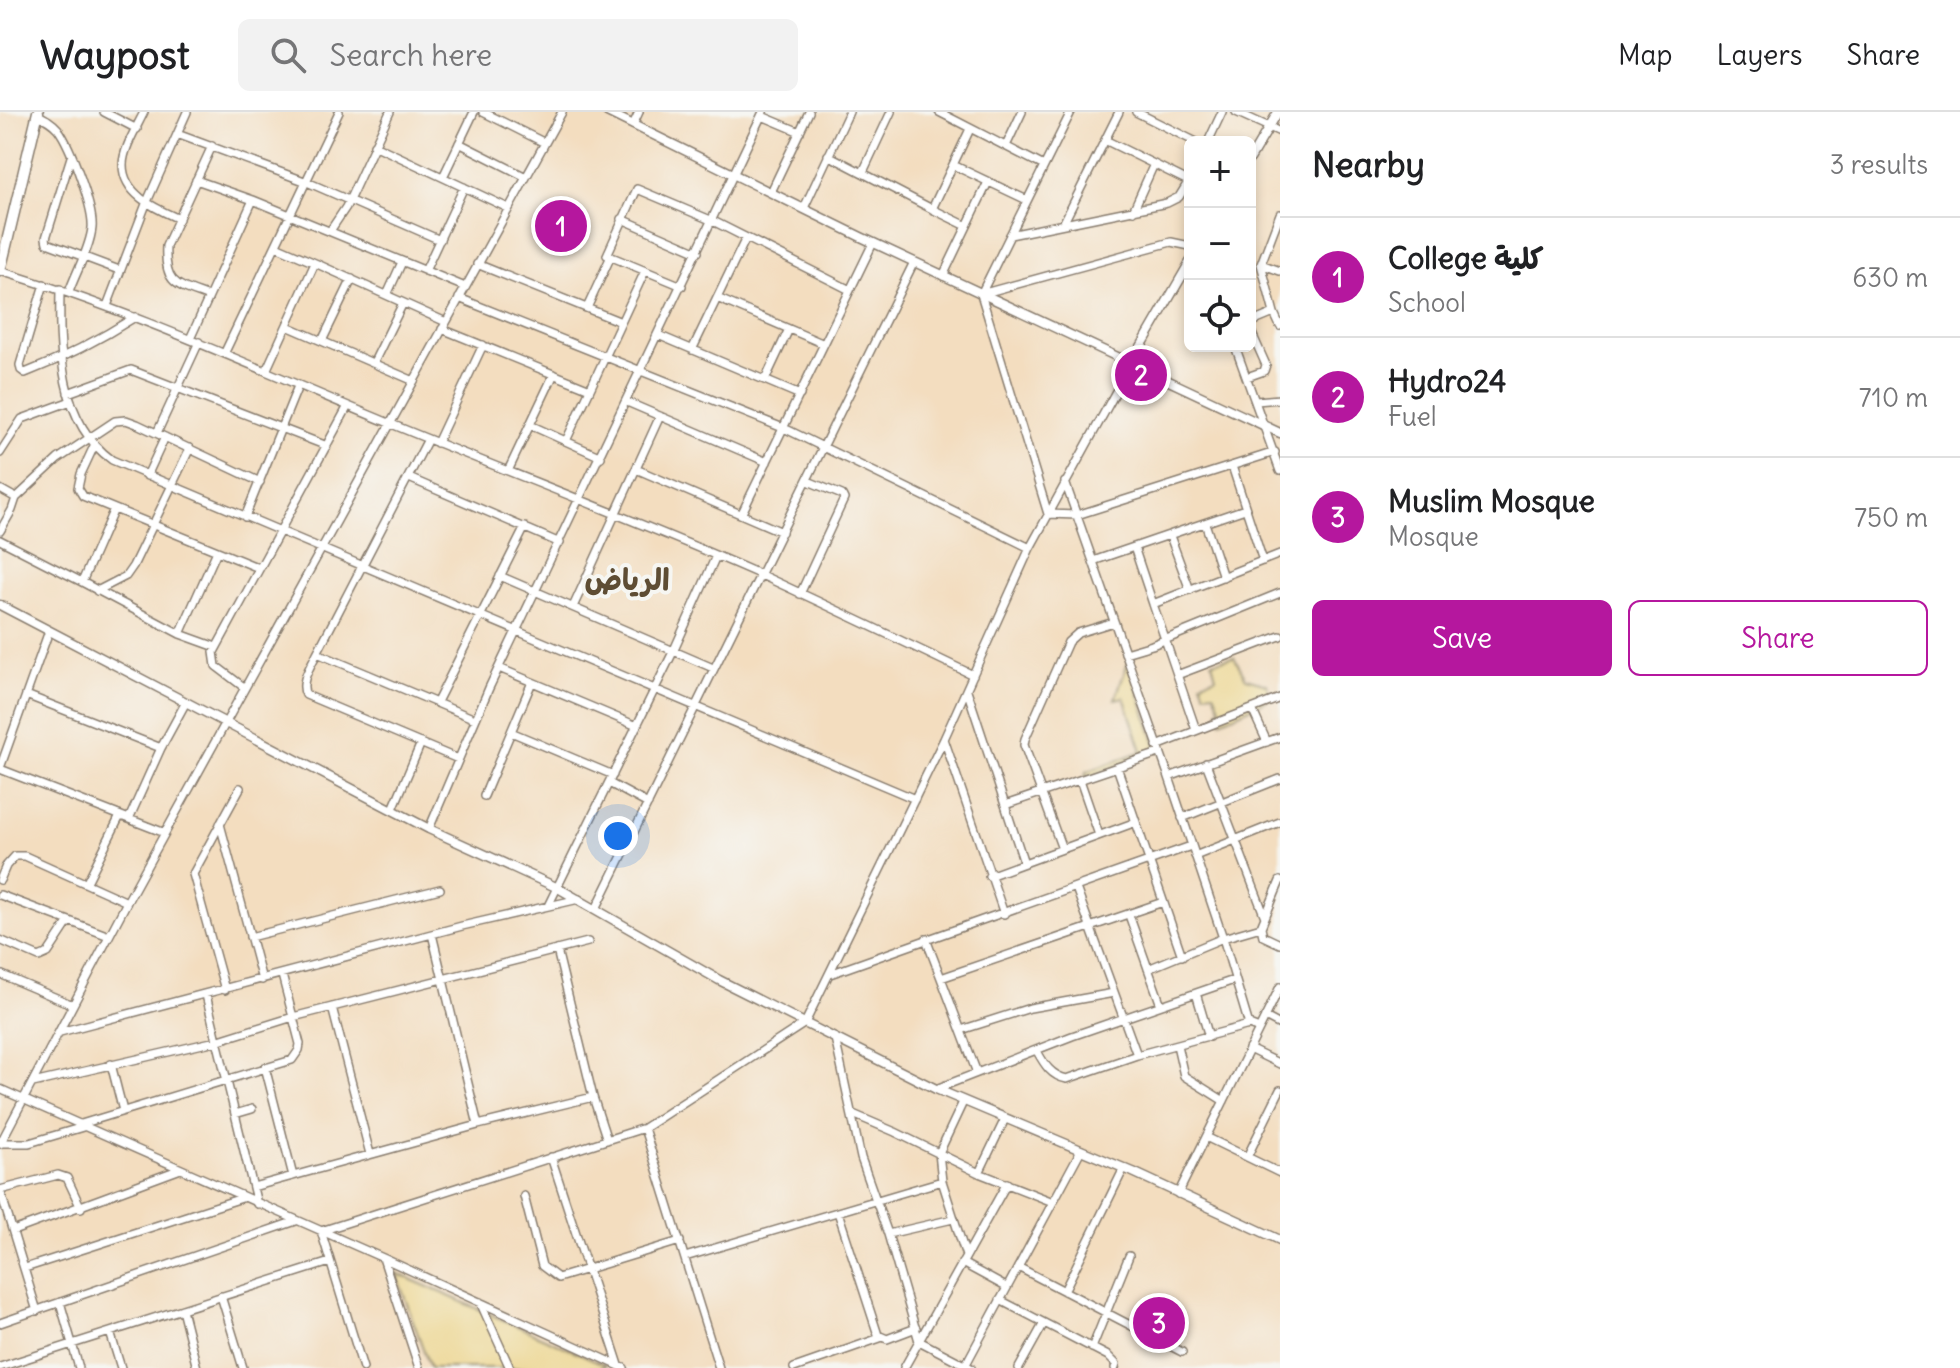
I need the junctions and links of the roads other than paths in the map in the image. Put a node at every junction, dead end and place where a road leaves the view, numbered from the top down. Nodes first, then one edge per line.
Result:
1 (104, 112) edge
2 (144, 112) edge
3 (187, 112) edge
4 (339, 112) edge
5 (390, 112) edge
6 (474, 112) edge
7 (483, 112) edge
8 (562, 112) edge
9 (607, 112) edge
10 (639, 112) edge
11 (809, 112) edge
12 (849, 112) edge
13 (891, 112) edge
14 (939, 112) edge
15 (959, 112) edge
16 (1022, 112) edge
17 (1071, 112) edge
18 (1119, 112) edge
19 (1136, 112) edge
20 (1222, 112) edge
21 (1236, 112) edge
22 (1278, 112) edge
23 (762, 113) edge
24 (38, 114) edge
25 (955, 121) junction
26 (633, 125) junction
27 (1269, 127) junction
28 (137, 129) junction
29 (970, 129) junction
30 (800, 132) junction
31 (1280, 132) edge
32 (177, 134) junction
33 (1184, 136) edge
34 (1211, 136) edge
35 (1105, 140) junction
36 (459, 143) junction
37 (545, 143) junction
38 (374, 145) junction
39 (212, 146) junction
40 (1006, 146) junction
41 (1256, 149) edge
42 (828, 155) junction
43 (71, 157) junction
44 (1154, 164) junction
45 (953, 165) junction
46 (1044, 166) junction
47 (863, 172) junction
48 (735, 175) junction
49 (443, 177) junction
50 (526, 177) junction
51 (1184, 178) edge
52 (196, 180) junction
53 (307, 182) junction
54 (988, 182) junction
55 (464, 187) junction
56 (1184, 191) edge
57 (771, 192) junction
58 (253, 200) junction
59 (350, 200) junction
60 (1027, 200) junction
61 (146, 204) junction
62 (508, 208) junction
63 (804, 208) junction
64 (932, 209) junction
65 (1133, 211) junction
66 (291, 214) junction
67 (1280, 214) edge
68 (179, 219) junction
69 (622, 219) junction
70 (713, 221) junction
71 (1063, 224) junction
72 (967, 226) junction
73 (330, 231) junction
74 (1010, 235) junction
75 (746, 238) junction
76 (440, 240) junction
77 (873, 243) junction
78 (1184, 245) edge
79 (276, 246) junction
80 (698, 252) junction
81 (82, 256) junction
82 (611, 256) junction
83 (402, 262) junction
84 (914, 262) junction
85 (315, 263) junction
86 (477, 264) junction
87 (1261, 264) junction
88 (119, 270) junction
89 (0, 271) edge
90 (425, 271) junction
91 (645, 271) junction
92 (1280, 271) edge
93 (1184, 272) edge
94 (943, 276) junction
95 (352, 279) junction
96 (44, 284) junction
97 (682, 286) junction
98 (465, 287) junction
99 (64, 290) junction
100 (850, 290) junction
101 (981, 294) junction
102 (387, 295) junction
103 (209, 297) junction
104 (459, 298) junction
105 (717, 298) junction
106 (403, 303) junction
107 (107, 306) junction
108 (587, 308) junction
109 (1274, 313) junction
110 (135, 317) junction
111 (621, 322) junction
112 (1256, 323) edge
113 (287, 326) junction
114 (444, 326) junction
115 (1280, 326) edge
116 (789, 329) junction
117 (658, 335) junction
118 (195, 341) junction
119 (322, 341) junction
120 (1256, 341) edge
121 (824, 344) junction
122 (483, 345) junction
123 (692, 350) junction
124 (225, 352) junction
125 (1237, 352) edge
126 (605, 355) junction
127 (63, 358) junction
128 (374, 362) junction
129 (1131, 364) junction
130 (642, 370) junction
131 (266, 371) junction
132 (554, 374) junction
133 (1247, 377) junction
134 (765, 380) junction
135 (414, 381) junction
136 (298, 386) junction
137 (176, 388) junction
138 (590, 389) junction
139 (800, 395) junction
140 (70, 397) junction
141 (1280, 399) edge
142 (1256, 401) junction
143 (627, 402) junction
144 (348, 406) junction
145 (660, 416) junction
146 (390, 424) junction
147 (530, 425) junction
148 (1266, 426) junction
149 (281, 428) junction
150 (784, 428) junction
151 (1280, 433) edge
152 (161, 435) junction
153 (87, 438) junction
154 (428, 439) junction
155 (566, 441) junction
156 (437, 443) junction
157 (94, 446) junction
158 (327, 446) junction
159 (823, 446) junction
160 (190, 448) junction
161 (1275, 452) junction
162 (0, 453) edge
163 (601, 457) junction
164 (767, 462) junction
165 (1232, 466) junction
166 (636, 469) junction
167 (508, 471) junction
168 (1280, 471) edge
169 (147, 476) junction
170 (409, 478) junction
171 (808, 481) junction
172 (260, 482) junction
173 (1065, 482) junction
174 (173, 487) junction
175 (0, 489) edge
176 (16, 498) junction
177 (581, 499) junction
178 (114, 509) junction
179 (1245, 509) junction
180 (742, 513) junction
181 (615, 514) junction
182 (1048, 514) junction
183 (1077, 515) junction
184 (245, 517) junction
185 (1205, 523) junction
186 (153, 525) junction
187 (525, 527) junction
188 (0, 531) edge
189 (280, 531) junction
190 (782, 532) junction
191 (1170, 536) junction
192 (0, 540) edge
193 (560, 543) junction
194 (1134, 547) junction
195 (321, 548) junction
196 (1030, 548) junction
197 (217, 551) junction
198 (1280, 554) edge
199 (716, 556) junction
200 (1093, 561) junction
201 (1263, 561) junction
202 (364, 566) junction
203 (259, 568) junction
204 (760, 575) junction
205 (500, 576) junction
206 (1223, 577) junction
207 (82, 582) junction
208 (1190, 590) junction
209 (97, 591) junction
210 (537, 591) junction
211 (1280, 593) edge
212 (800, 594) junction
213 (1153, 604) junction
214 (0, 605) edge
215 (573, 607) junction
216 (480, 617) junction
217 (1114, 622) junction
218 (49, 631) junction
219 (516, 632) junction
220 (180, 634) junction
221 (1280, 636) edge
222 (1165, 640) junction
223 (216, 647) junction
224 (674, 650) junction
225 (317, 653) junction
226 (1125, 653) junction
227 (499, 668) junction
228 (713, 668) junction
229 (973, 675) junction
230 (1177, 675) junction
231 (532, 682) junction
232 (245, 688) junction
233 (966, 689) junction
234 (655, 690) junction
235 (26, 695) junction
236 (1280, 698) edge
237 (186, 702) junction
238 (437, 702) junction
239 (694, 707) junction
240 (1252, 709) junction
241 (475, 719) junction
242 (226, 723) junction
243 (637, 726) junction
244 (1196, 730) junction
245 (511, 732) junction
246 (0, 734) edge
247 (1280, 737) edge
248 (10, 738) junction
249 (944, 739) junction
250 (1267, 742) junction
251 (421, 743) junction
252 (161, 748) junction
253 (1158, 749) junction
254 (458, 759) junction
255 (1206, 763) junction
256 (1117, 767) junction
257 (0, 768) edge
258 (1169, 777) junction
259 (611, 779) junction
260 (1280, 779) edge
261 (1080, 780) junction
262 (240, 788) dead end
263 (1042, 793) junction
264 (484, 796) dead end
265 (915, 799) junction
266 (1221, 802) junction
267 (648, 804) junction
268 (1005, 805) junction
269 (393, 809) junction
270 (120, 816) junction
271 (1182, 818) junction
272 (129, 819) junction
273 (1136, 822) junction
274 (1280, 822) edge
275 (220, 824) junction
276 (429, 829) junction
277 (165, 833) junction
278 (1099, 835) junction
279 (1235, 840) junction
280 (1191, 846) junction
281 (1062, 849) junction
282 (1195, 856) junction
283 (1149, 861) junction
284 (1024, 863) junction
285 (989, 876) junction
286 (0, 880) edge
287 (1280, 881) edge
288 (87, 882) junction
289 (558, 888) junction
290 (1076, 888) junction
291 (440, 889) dead end
292 (0, 895) edge
293 (579, 899) junction
294 (127, 902) junction
295 (1163, 902) junction
296 (548, 906) junction
297 (596, 909) junction
298 (1004, 914) junction
299 (1129, 915) junction
300 (1265, 917) junction
301 (69, 921) junction
302 (1261, 927) junction
303 (1091, 928) junction
304 (432, 934) junction
305 (109, 936) junction
306 (250, 937) junction
307 (1223, 938) junction
308 (926, 939) junction
309 (0, 940) edge
310 (588, 942) dead end
311 (1280, 944) edge
312 (557, 950) junction
313 (1182, 956) junction
314 (1148, 969) junction
315 (0, 974) edge
316 (830, 974) junction
317 (282, 975) junction
318 (941, 978) junction
319 (443, 979) junction
320 (262, 980) junction
321 (1234, 980) junction
322 (1280, 987) edge
323 (225, 990) junction
324 (1114, 993) junction
325 (1196, 993) junction
326 (206, 995) junction
327 (73, 1005) junction
328 (1161, 1005) junction
329 (332, 1007) junction
330 (293, 1017) junction
331 (1265, 1017) junction
332 (1124, 1018) junction
333 (805, 1023) junction
334 (1249, 1025) junction
335 (1280, 1025) edge
336 (1259, 1029) junction
337 (961, 1030) junction
338 (60, 1032) junction
339 (1209, 1037) junction
340 (835, 1038) junction
341 (216, 1041) junction
342 (1177, 1045) junction
343 (1249, 1049) junction
344 (1037, 1051) junction
345 (1137, 1055) junction
346 (111, 1064) junction
347 (1280, 1064) edge
348 (265, 1067) junction
349 (977, 1073) junction
350 (226, 1078) junction
351 (33, 1083) junction
352 (0, 1089) edge
353 (936, 1089) junction
354 (1280, 1090) edge
355 (593, 1097) junction
356 (23, 1100) junction
357 (1224, 1101) junction
358 (963, 1102) junction
359 (1276, 1106) edge
360 (252, 1109) dead end
361 (123, 1111) junction
362 (235, 1114) junction
363 (853, 1114) junction
364 (1005, 1119) junction
365 (478, 1125) junction
366 (80, 1126) junction
367 (644, 1128) junction
368 (1206, 1137) junction
369 (607, 1140) junction
370 (1, 1141) edge
371 (1081, 1150) junction
372 (939, 1153) junction
373 (370, 1154) junction
374 (551, 1157) junction
375 (1247, 1157) junction
376 (1124, 1168) junction
377 (178, 1170) junction
378 (979, 1173) junction
379 (1280, 1173) edge
380 (293, 1176) junction
381 (942, 1181) junction
382 (1007, 1183) junction
383 (253, 1187) junction
384 (0, 1190) edge
385 (1178, 1194) junction
386 (524, 1196) dead end
387 (242, 1198) junction
388 (878, 1201) junction
389 (1053, 1202) junction
390 (257, 1204) junction
391 (81, 1208) junction
392 (838, 1212) junction
393 (953, 1219) junction
394 (296, 1221) junction
395 (7, 1226) edge
396 (321, 1231) junction
397 (888, 1234) junction
398 (1280, 1240) edge
399 (680, 1241) junction
400 (1129, 1256) dead end
401 (685, 1257) junction
402 (383, 1258) junction
403 (964, 1260) junction
404 (330, 1262) junction
405 (1018, 1267) junction
406 (25, 1268) junction
407 (588, 1270) junction
408 (1006, 1287) junction
409 (1064, 1291) junction
410 (221, 1296) junction
411 (1000, 1300) junction
412 (60, 1302) junction
413 (480, 1302) junction
414 (182, 1309) junction
415 (37, 1311) junction
416 (1106, 1313) junction
417 (0, 1323) edge
418 (1044, 1323) junction
419 (916, 1328) junction
420 (110, 1332) junction
421 (880, 1338) junction
422 (919, 1341) junction
423 (72, 1344) junction
424 (1092, 1348) junction
425 (1182, 1352) dead end
426 (0, 1367) edge
427 (619, 1367) edge
428 (967, 1367) edge
429 (79, 1368) edge
430 (121, 1368) edge
431 (197, 1368) edge
432 (243, 1368) edge
433 (363, 1368) edge
434 (419, 1368) edge
435 (510, 1368) edge
436 (719, 1368) edge
437 (794, 1368) edge
438 (904, 1368) edge
439 (1019, 1368) edge
440 (1115, 1368) edge

1 - 28 street
2 - 28 street
3 - 32 street
4 - 53 street
5 - 38 street
6 - 36 street
7 - 37 street
8 - 37 street
9 - 26 street
10 - 26 street
11 - 30 street
12 - 42 street
13 - 47 street
14 - 25 street
15 - 25 street
16 - 40 street
17 - 46 street
18 - 35 street
19 - 33 street
20 - 34 street
21 - 27 street
22 - 27 street
23 - 30 street
23 - 48 street
24 - 43 street
24 - 89 main road
25 - 29 street
26 - 48 street
27 - 31 street
27 - 41 street
28 - 61 street
29 - 40 street
29 - 45 street
30 - 57 street
32 - 39 street
32 - 61 street
35 - 44 street
35 - 71 street
36 - 49 street
36 - 50 street
37 - 50 street
38 - 49 street
38 - 59 street
39 - 52 street
39 - 53 street
40 - 46 street
42 - 47 street
42 - 63 street
43 - 81 street
43 - 81 street
44 - 51 street
44 - 65 street
45 - 54 street
45 - 64 street
46 - 60 street
47 - 64 street
48 - 57 street
48 - 70 street
49 - 55 street
50 - 62 street
52 - 58 street
52 - 68 street
53 - 59 street
53 - 66 street
54 - 60 street
54 - 72 street
55 - 62 street
55 - 76 street
56 - 65 street
57 - 63 street
58 - 66 street
58 - 103 street
59 - 73 street
59 - 76 street
60 - 74 street
61 - 68 street
61 - 88 street
62 - 86 street
63 - 77 street
64 - 72 street
65 - 71 street
66 - 73 street
66 - 79 street
67 - 87 street
68 - 103 street
69 - 70 street
69 - 80 street
69 - 82 street
70 - 75 street
70 - 80 street
71 - 74 street
72 - 94 street
73 - 83 street
74 - 101 street
75 - 100 street
75 - 105 street
76 - 90 street
77 - 84 street
77 - 100 street
78 - 101 street
79 - 85 street
79 - 124 street
80 - 97 street
81 - 88 street
81 - 99 street
82 - 91 street
82 - 108 street
83 - 90 street
83 - 102 street
84 - 94 street
84 - 159 street
85 - 95 street
85 - 113 street
86 - 98 street
86 - 108 street
87 - 92 street
87 - 109 street
88 - 107 street
89 - 96 street
90 - 98 street
91 - 97 street
91 - 111 street
93 - 129 street
94 - 101 street
95 - 102 street
95 - 119 street
96 - 99 street
96 - 127 street
97 - 117 street
98 - 104 street
99 - 107 street
99 - 127 street
100 - 121 street
101 - 129 street
101 - 182 street
102 - 106 street
103 - 118 street
104 - 114 street
104 - 126 street
105 - 116 street
105 - 123 street
106 - 114 street
106 - 128 street
107 - 110 street
108 - 111 street
109 - 112 street
109 - 115 street
110 - 118 street
110 - 127 street
111 - 126 street
113 - 119 street
113 - 131 street
114 - 122 street
114 - 135 street
116 - 121 street
116 - 134 street
117 - 123 street
117 - 130 street
118 - 124 street
118 - 137 street
119 - 128 street
120 - 133 street
121 - 139 street
122 - 132 street
122 - 156 street
123 - 134 street
124 - 131 street
125 - 133 street
126 - 130 street
126 - 138 street
127 - 140 street
128 - 135 street
129 - 148 street
129 - 173 street
130 - 143 street
130 - 150 street
131 - 136 street
132 - 138 street
132 - 147 street
133 - 142 street
134 - 139 street
135 - 146 street
136 - 144 street
136 - 149 street
137 - 140 street
137 - 149 street
137 - 152 street
138 - 155 street
139 - 150 street
140 - 153 street
140 - 162 street
141 - 142 street
142 - 148 street
143 - 145 street
143 - 163 street
144 - 146 street
144 - 158 street
145 - 164 street
145 - 166 street
146 - 154 street
146 - 195 street
147 - 155 street
147 - 167 street
148 - 151 street
148 - 161 street
149 - 158 street
149 - 172 street
150 - 159 street
150 - 164 street
152 - 153 street
152 - 160 street
152 - 169 street
153 - 157 street
153 - 176 street
154 - 156 street
154 - 170 street
155 - 163 street
156 - 167 street
157 - 169 street
157 - 178 street
158 - 189 street
159 - 171 street
159 - 196 street
160 - 172 street
160 - 174 street
161 - 165 street
161 - 168 street
163 - 177 street
164 - 180 street
165 - 179 street
165 - 183 street
166 - 180 street
166 - 181 street
167 - 177 street
169 - 174 street
170 - 187 street
170 - 202 street
171 - 190 street
171 - 212 street
172 - 184 street
173 - 182 street
173 - 183 street
174 - 184 street
174 - 186 street
175 - 176 street
176 - 188 street
177 - 181 street
177 - 193 street
178 - 186 street
178 - 207 street
179 - 185 street
179 - 201 street
180 - 190 street
181 - 199 street
181 - 215 street
182 - 183 street
182 - 196 street
183 - 200 street
184 - 189 street
185 - 191 street
185 - 206 street
186 - 197 street
186 - 209 street
187 - 193 street
187 - 205 street
189 - 195 street
189 - 203 street
190 - 204 street
191 - 194 street
191 - 208 street
192 - 207 street
193 - 210 street
194 - 200 street
194 - 213 street
195 - 202 street
195 - 232 street
196 - 229 street
197 - 203 street
197 - 220 street
198 - 201 street
199 - 204 street
199 - 224 street
200 - 217 street
201 - 206 street
202 - 216 street
202 - 225 street
203 - 223 street
204 - 212 street
204 - 228 street
205 - 210 street
205 - 216 street
206 - 208 street
207 - 209 street
208 - 213 street
209 - 220 street
210 - 215 street
210 - 219 street
211 - 222 street
212 - 229 street
213 - 222 street
214 - 218 street
215 - 224 street
216 - 219 street
216 - 238 street
217 - 226 street
217 - 263 street
218 - 235 street
218 - 237 street
219 - 227 street
219 - 234 street
220 - 223 street
221 - 230 street
222 - 226 street
222 - 230 street
223 - 232 street
224 - 228 street
224 - 234 street
225 - 238 street
225 - 251 street
226 - 253 street
227 - 231 street
227 - 241 street
228 - 239 street
229 - 233 street
230 - 244 street
231 - 243 street
231 - 245 street
232 - 242 street
233 - 249 street
233 - 268 street
234 - 239 street
234 - 243 street
235 - 248 street
235 - 252 street
236 - 240 street
237 - 242 street
237 - 252 street
238 - 241 street
239 - 265 street
239 - 267 street
240 - 244 street
240 - 250 street
241 - 254 street
242 - 269 street
242 - 277 street
243 - 259 street
244 - 253 street
245 - 259 street
245 - 264 street
246 - 248 street
247 - 250 street
248 - 257 street
249 - 265 street
249 - 285 street
250 - 255 street
251 - 254 street
251 - 269 street
252 - 272 street
253 - 256 street
253 - 258 street
254 - 276 street
255 - 258 street
255 - 266 street
256 - 261 street
256 - 273 street
257 - 270 street
258 - 271 street
259 - 267 street
259 - 289 street
260 - 266 street
261 - 263 street
261 - 278 street
262 - 275 street
263 - 268 street
263 - 281 street
265 - 316 street
266 - 271 street
266 - 279 street
267 - 297 street
268 - 284 street
269 - 276 street
270 - 272 street
270 - 288 street
271 - 280 street
272 - 277 street
273 - 278 street
273 - 283 street
274 - 279 street
275 - 306 street
275 - 323 street
276 - 289 street
277 - 294 street
278 - 281 street
279 - 282 street
279 - 300 street
280 - 282 street
280 - 283 street
281 - 284 street
282 - 307 street
283 - 290 street
283 - 295 street
284 - 285 street
285 - 298 street
286 - 288 street
287 - 300 street
288 - 294 street
289 - 293 street
289 - 296 street
290 - 298 street
290 - 303 street
291 - 306 street
292 - 301 street
293 - 296 street
293 - 297 street
294 - 305 street
295 - 299 street
295 - 313 street
296 - 304 street
297 - 333 street
298 - 308 street
299 - 303 street
299 - 314 street
300 - 302 street
301 - 305 street
301 - 309 street
302 - 307 street
302 - 311 street
303 - 318 street
303 - 324 street
304 - 317 street
304 - 319 street
305 - 327 street
306 - 320 street
307 - 313 street
307 - 321 street
308 - 316 street
308 - 318 street
310 - 312 street
312 - 319 street
312 - 355 street
313 - 314 street
314 - 328 street
315 - 327 street
316 - 333 street
317 - 320 street
317 - 330 street
318 - 337 street
319 - 329 street
319 - 365 street
320 - 323 street
321 - 325 street
321 - 334 street
322 - 331 street
323 - 326 street
324 - 332 street
324 - 337 street
325 - 328 street
325 - 339 street
326 - 338 street
326 - 341 street
327 - 338 street
328 - 332 street
329 - 330 street
329 - 373 street
330 - 341 street
330 - 348 street
331 - 335 street
331 - 336 street
332 - 344 street
332 - 345 street
333 - 340 street
333 - 367 street
334 - 336 street
334 - 339 street
336 - 343 street
337 - 349 street
338 - 351 street
339 - 342 street
340 - 353 street
340 - 363 street
341 - 346 street
341 - 350 street
342 - 345 street
342 - 357 street
343 - 347 street
343 - 357 street
344 - 345 street
344 - 349 street
346 - 351 street
346 - 361 street
348 - 350 street
348 - 380 street
349 - 353 street
350 - 361 street
350 - 362 street
351 - 356 street
352 - 356 street
353 - 358 street
354 - 359 street
355 - 365 street
355 - 369 street
356 - 366 street
356 - 370 street
357 - 368 street
358 - 364 street
358 - 372 street
359 - 375 street
360 - 362 street
361 - 366 street
362 - 383 street
363 - 372 street
363 - 388 street
364 - 371 street
364 - 378 street
365 - 373 street
366 - 370 street
366 - 377 street
367 - 369 street
367 - 399 street
368 - 375 street
368 - 385 street
369 - 374 street
371 - 376 street
371 - 389 street
372 - 378 street
372 - 381 street
373 - 380 street
374 - 396 street
374 - 407 street
375 - 379 street
376 - 385 street
376 - 409 street
377 - 387 street
377 - 391 street
378 - 382 street
380 - 383 street
381 - 388 street
381 - 393 street
382 - 389 street
382 - 403 street
383 - 390 street
384 - 391 street
384 - 395 street
385 - 398 street
386 - 407 street
387 - 390 street
387 - 406 street
388 - 392 street
388 - 397 street
389 - 405 street
390 - 394 street
391 - 395 street
392 - 401 street
392 - 421 street
393 - 397 street
393 - 403 street
394 - 396 street
394 - 412 street
395 - 406 street
396 - 402 street
396 - 404 street
397 - 419 street
399 - 401 street
399 - 407 street
400 - 416 street
401 - 436 street
402 - 413 street
402 - 434 street
403 - 408 street
403 - 422 street
404 - 410 street
404 - 433 street
405 - 408 street
405 - 409 street
406 - 415 street
407 - 427 street
408 - 411 street
409 - 416 street
410 - 414 street
410 - 432 street
411 - 418 street
411 - 428 street
412 - 415 street
412 - 423 street
413 - 427 street
413 - 435 street
414 - 420 street
414 - 431 street
415 - 417 street
416 - 424 street
416 - 425 street
418 - 424 street
418 - 439 street
419 - 421 street
419 - 422 street
420 - 423 street
420 - 430 street
421 - 437 street
422 - 428 street
422 - 438 street
423 - 426 street
423 - 429 street
424 - 440 street

